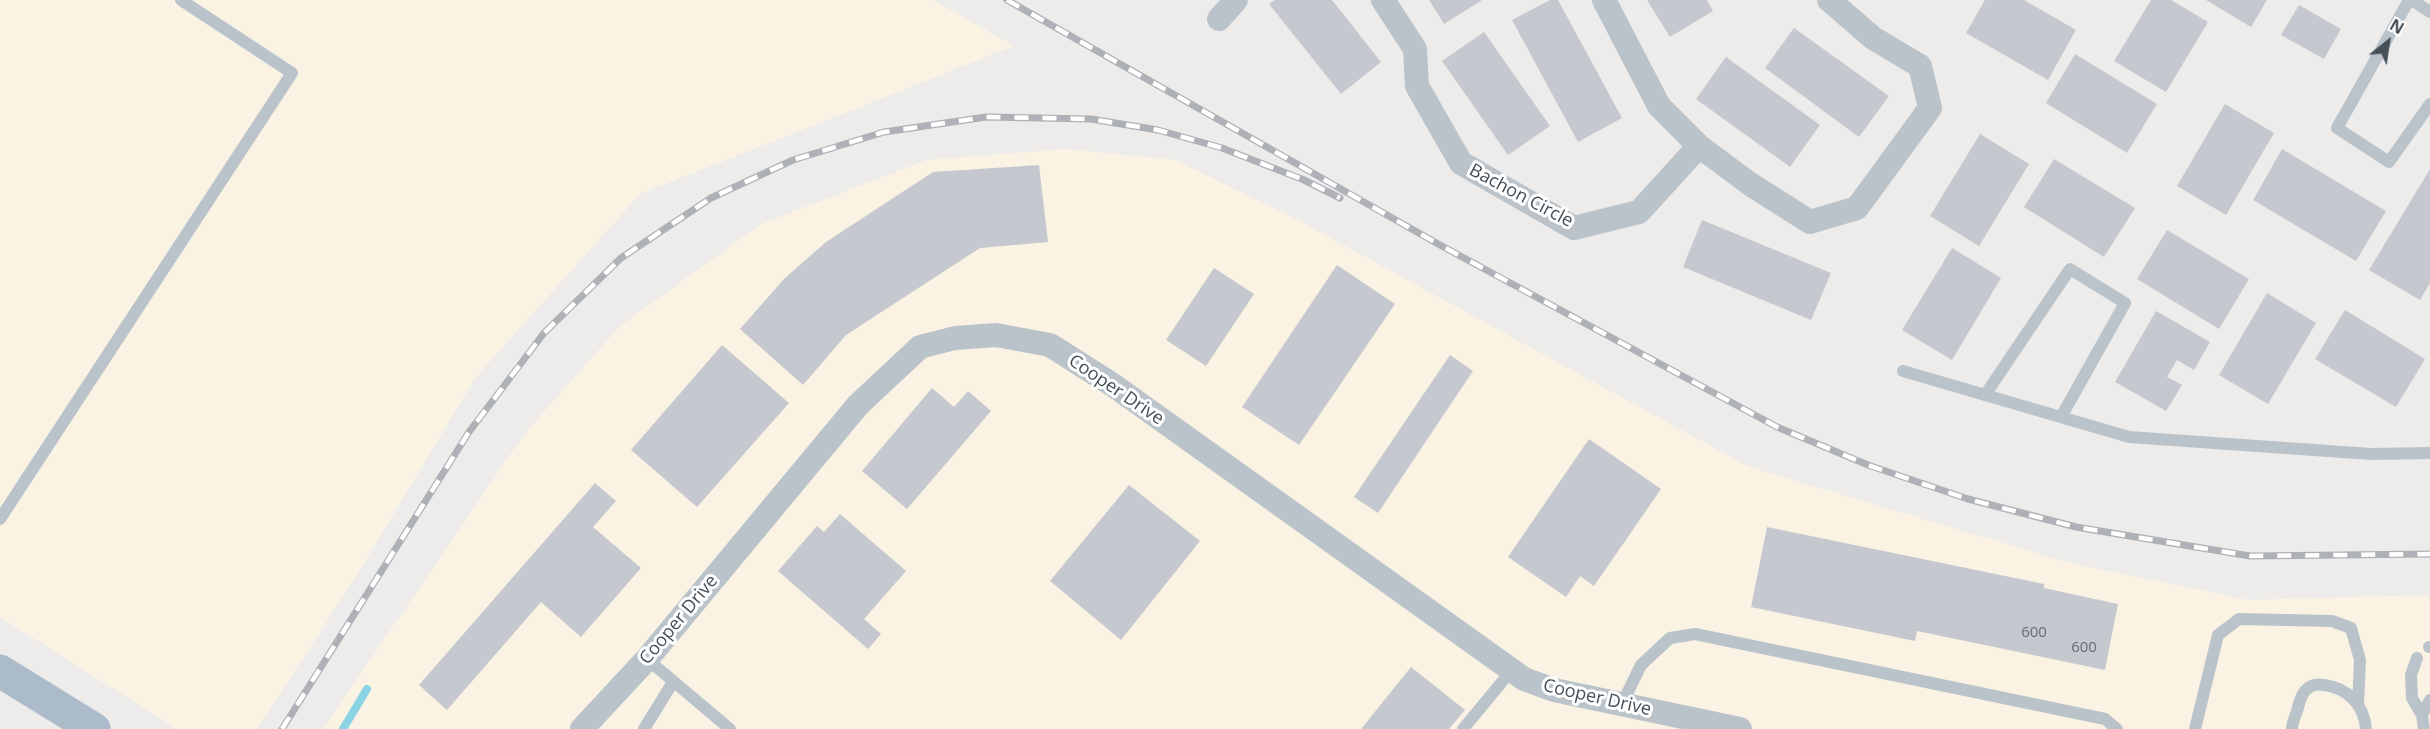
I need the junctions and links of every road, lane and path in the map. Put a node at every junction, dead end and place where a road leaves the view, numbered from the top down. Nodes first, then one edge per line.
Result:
1 (181, 0) edge
2 (1236, 0) edge
3 (1383, 0) edge
4 (1604, 0) edge
5 (1829, 0) edge
6 (2411, 0) edge
7 (2430, 12) edge
8 (1219, 19) dead end
9 (2430, 104) edge
10 (1699, 146) junction
11 (1903, 371) dead end
12 (1985, 395) junction
13 (2061, 417) junction
14 (2430, 453) edge
15 (0, 519) edge
16 (2417, 658) dead end
17 (647, 659) junction
18 (0, 671) edge
19 (1511, 671) junction
20 (673, 682) junction
21 (2430, 700) edge
22 (1622, 704) junction
23 (2358, 705) junction
24 (2422, 715) junction
25 (1714, 726) edge
26 (94, 729) edge
27 (582, 729) edge
28 (644, 729) edge
29 (730, 729) edge
30 (1464, 729) edge
31 (1740, 729) edge
32 (2116, 729) edge
33 (2195, 729) edge
34 (2292, 729) edge
35 (2366, 729) edge
36 (2424, 729) edge

1 - 15 lane
2 - 8 street
3 - 10 street, Bachon Circle
4 - 10 street
5 - 10 street
6 - 7 lane
6 - 9 lane
11 - 12 lane
12 - 13 lane
12 - 13 lane
13 - 14 lane
16 - 24 lane
17 - 19 street, Cooper Drive
17 - 20 lane
17 - 27 street, Cooper Drive
18 - 26 main road
19 - 22 street, Cooper Drive
19 - 30 lane
20 - 28 lane
20 - 29 lane
21 - 24 lane
22 - 25 street, Cooper Drive
22 - 32 lane
23 - 33 lane
23 - 34 lane
23 - 35 lane
24 - 36 lane
25 - 31 street, Cooper Drive

